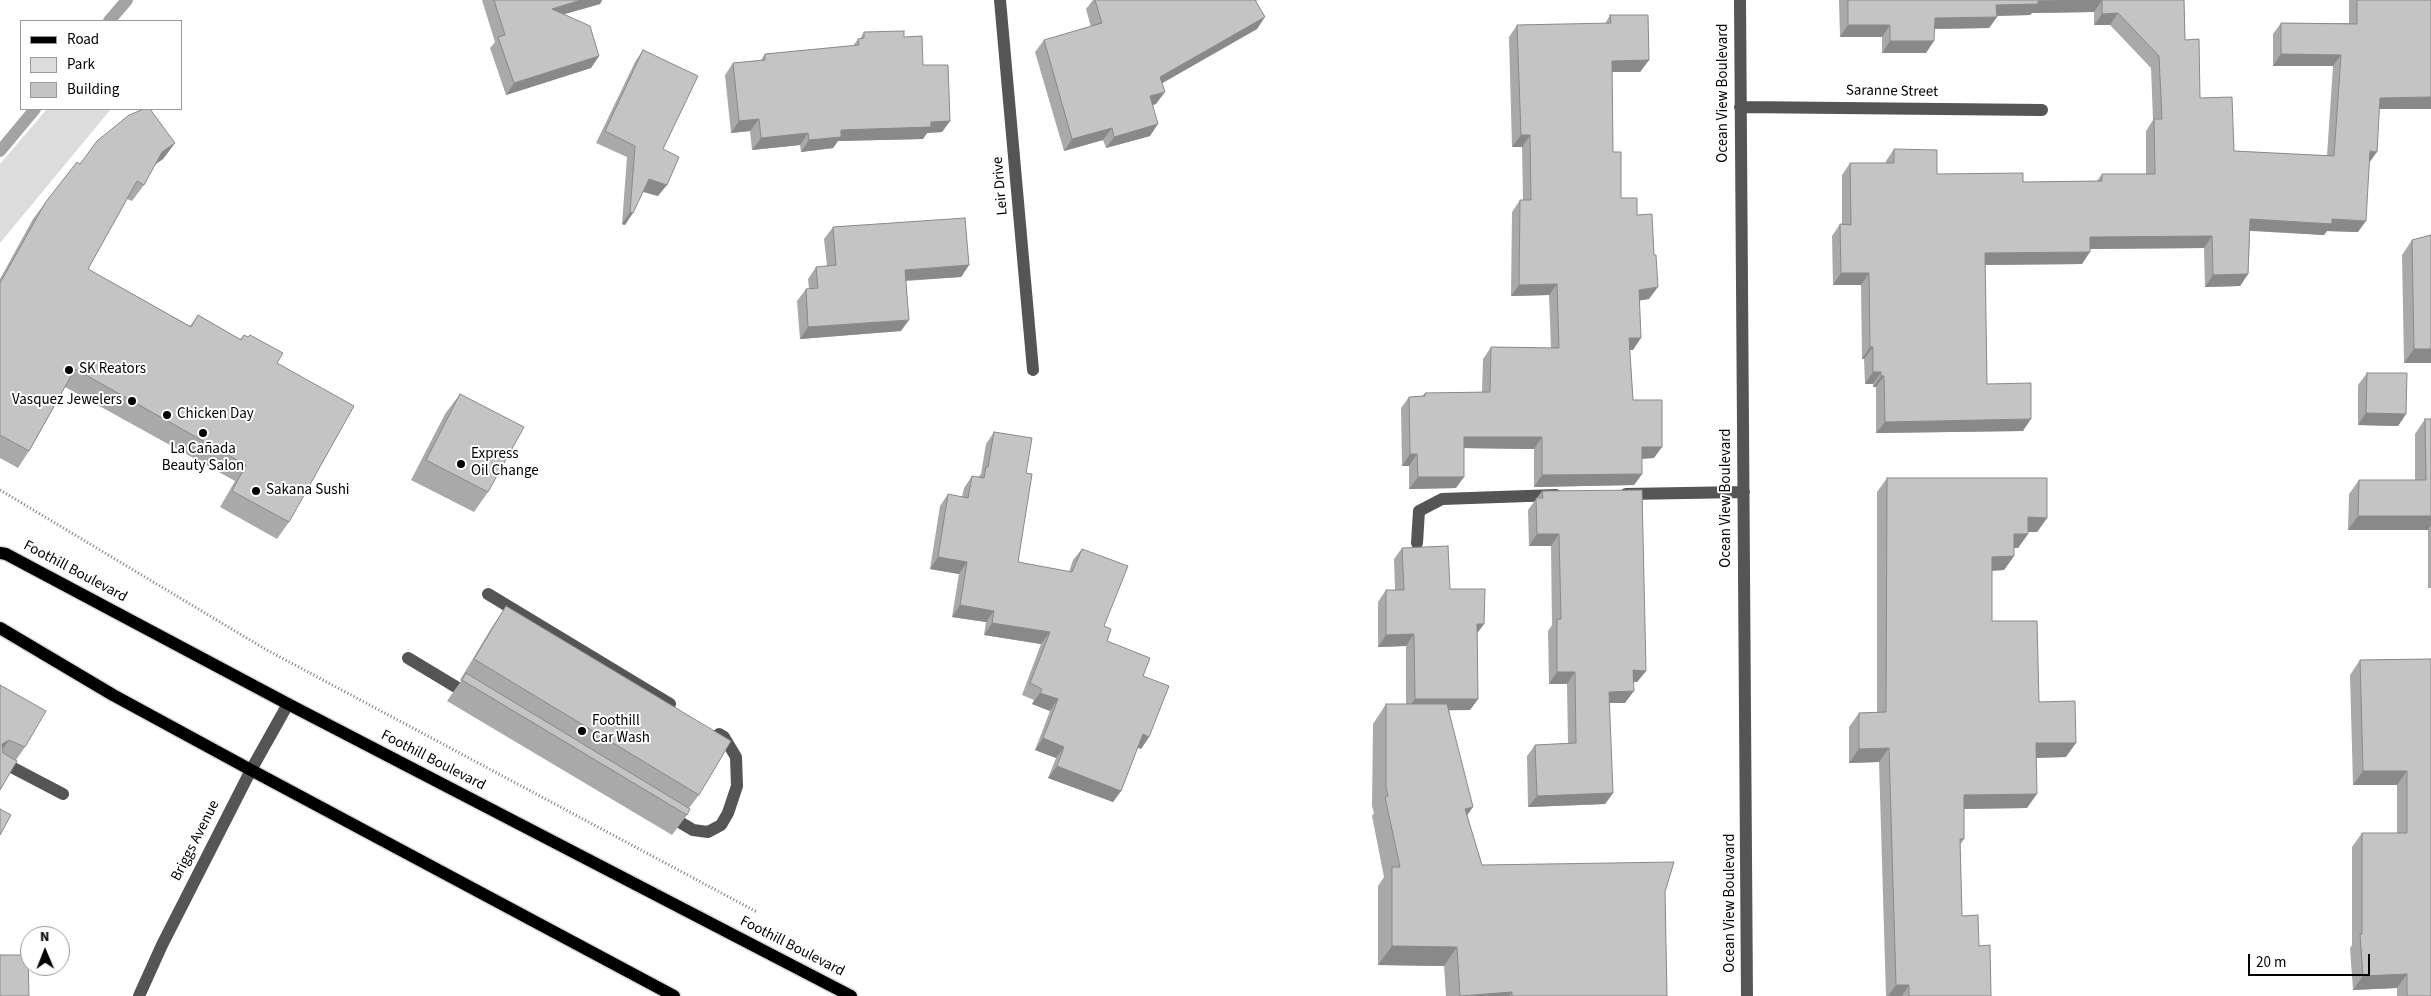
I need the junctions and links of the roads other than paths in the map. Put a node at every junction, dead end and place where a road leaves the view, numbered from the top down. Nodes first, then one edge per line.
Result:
1 (1000, 0) edge
2 (1740, 0) edge
3 (1740, 107) junction
4 (2042, 110) dead end
5 (1034, 370) dead end
6 (1744, 492) junction
7 (1615, 494) edge
8 (1566, 495) edge
9 (1417, 543) dead end
10 (0, 553) edge
11 (488, 594) dead end
12 (0, 628) edge
13 (408, 658) dead end
14 (288, 704) junction
15 (483, 704) edge
16 (682, 712) edge
17 (707, 727) edge
18 (0, 761) edge
19 (250, 770) junction
20 (63, 794) dead end
21 (660, 810) edge
22 (139, 996) edge
23 (674, 996) edge
24 (852, 996) edge
25 (1748, 996) edge

1 - 5 street, Leir Drive
2 - 3 street, Ocean View Boulevard
3 - 4 street, Saranne Street
3 - 6 street, Ocean View Boulevard
6 - 7 street
6 - 25 street, Ocean View Boulevard
8 - 9 street
10 - 14 main road, Foothill Boulevard
11 - 16 street
12 - 19 main road
13 - 15 street
14 - 19 street, Briggs Avenue
14 - 24 main road, Foothill Boulevard
17 - 21 street
18 - 20 street
19 - 22 street, Briggs Avenue
19 - 23 main road

